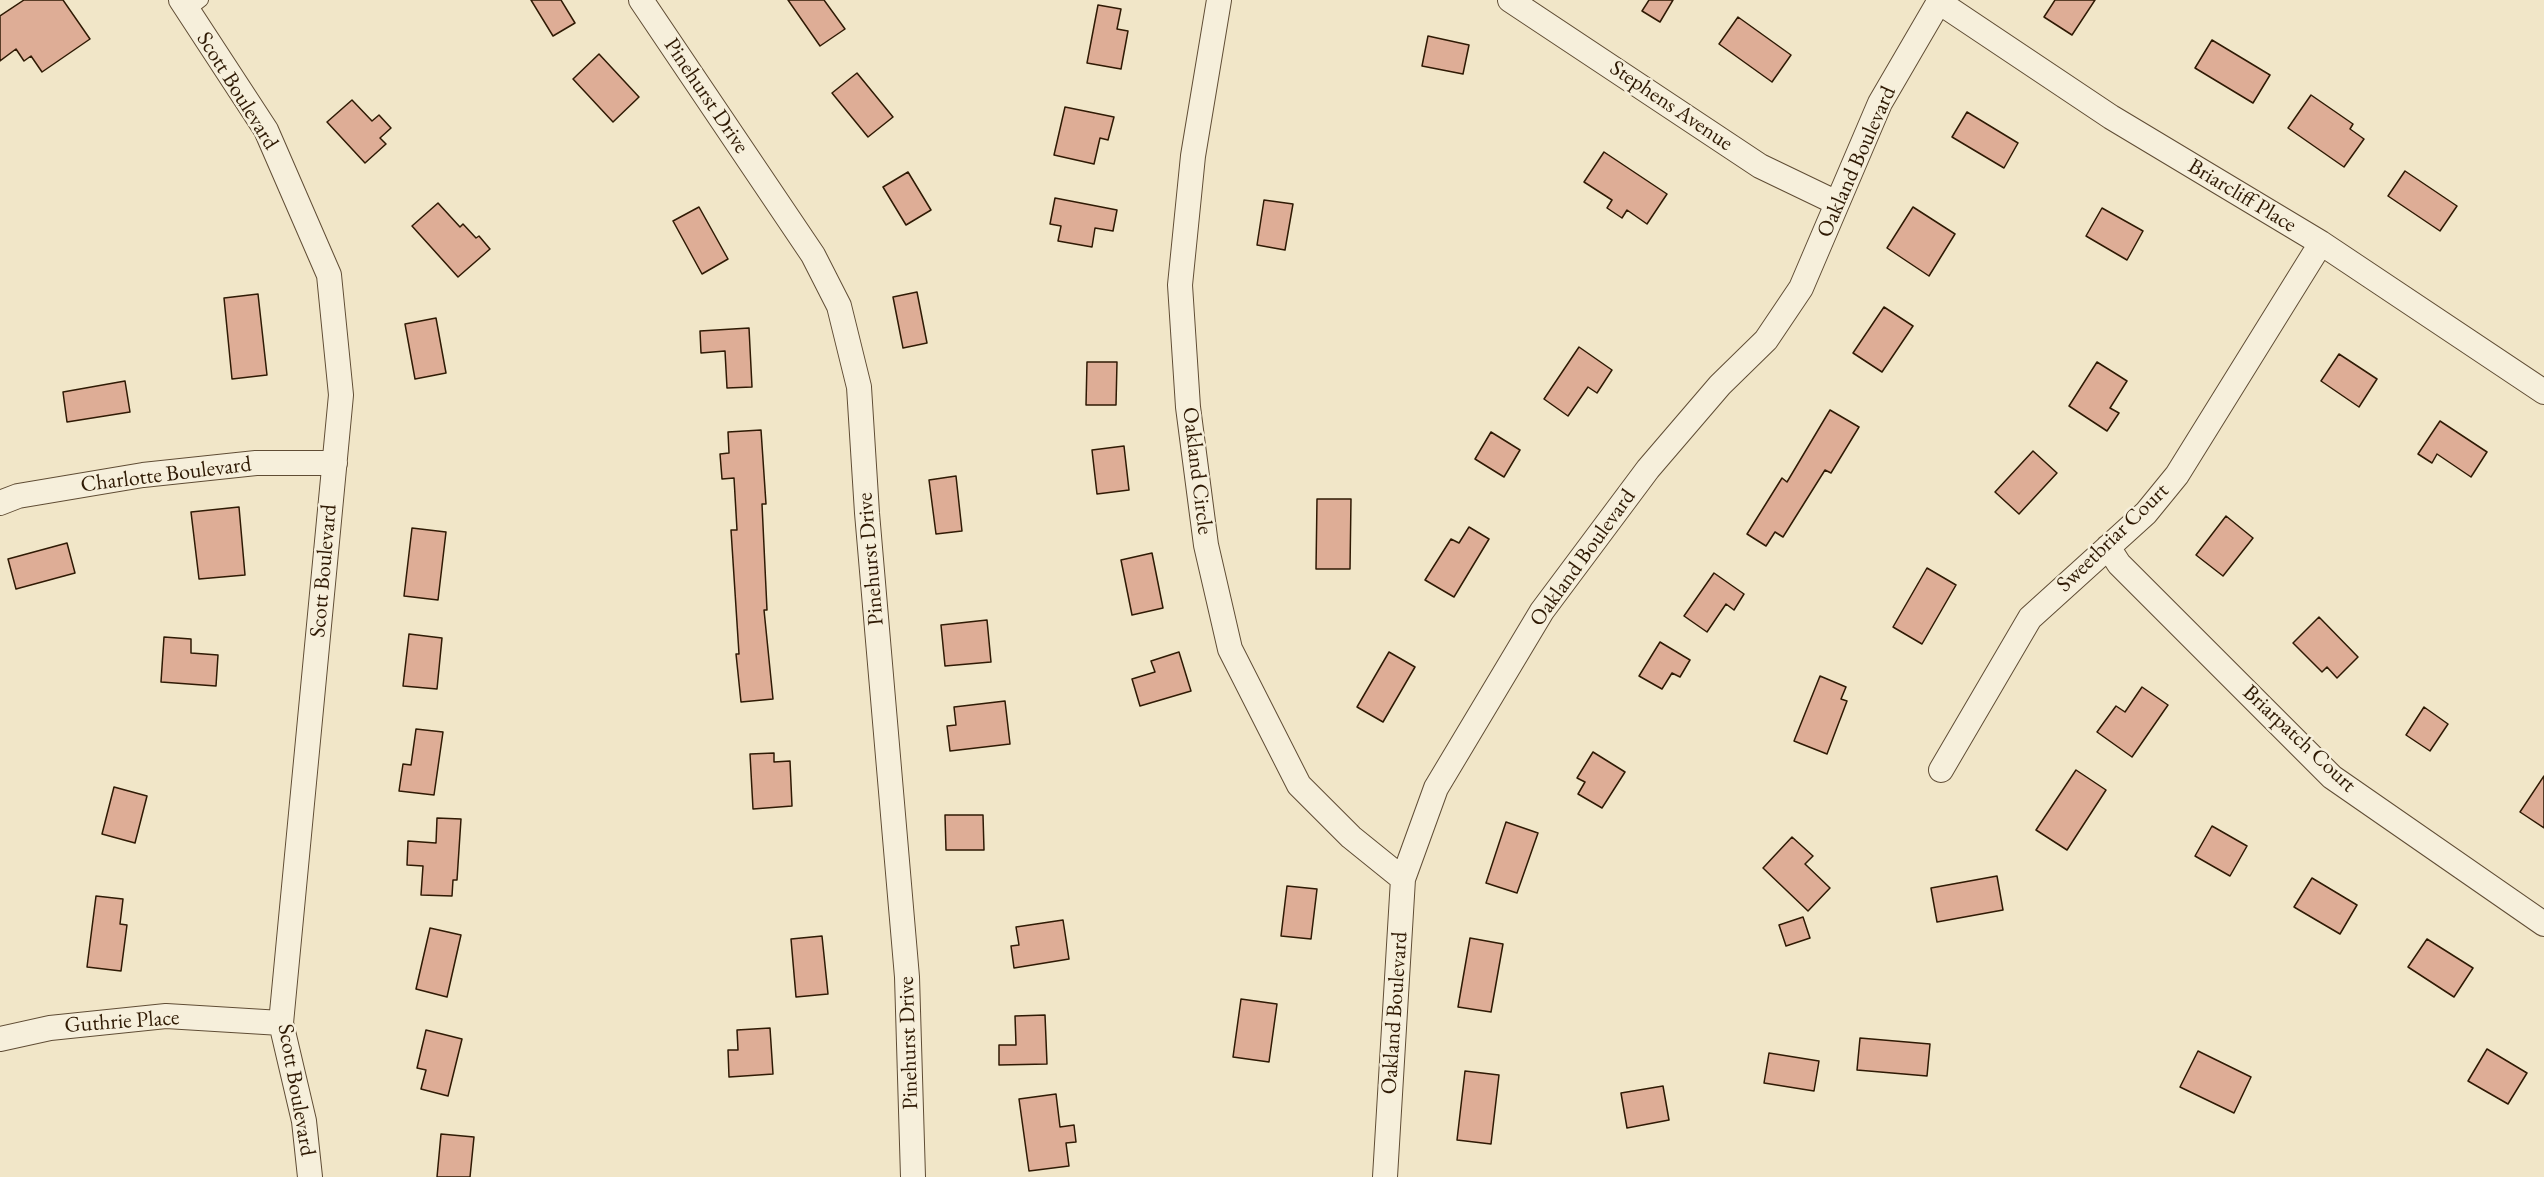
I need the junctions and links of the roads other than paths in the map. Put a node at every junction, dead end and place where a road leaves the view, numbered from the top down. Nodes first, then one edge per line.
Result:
1 (641, 0) edge
2 (1220, 0) edge
3 (1510, 0) edge
4 (1939, 1) edge
5 (190, 4) edge
6 (1837, 203) junction
7 (2321, 243) junction
8 (2544, 392) edge
9 (335, 463) junction
10 (0, 503) edge
11 (2108, 547) junction
12 (1941, 770) dead end
13 (1403, 879) junction
14 (2544, 924) edge
15 (281, 1023) junction
16 (0, 1039) edge
17 (310, 1177) edge
18 (913, 1177) edge
19 (1385, 1177) edge

1 - 18 street, Pinehurst Drive
2 - 13 street, Oakland Circle
3 - 6 street, Stephens Avenue
4 - 6 street, Oakland Boulevard
4 - 7 street, Briarcliff Place
5 - 9 street, Scott Boulevard
6 - 13 street, Oakland Boulevard
7 - 8 street, Briarcliff Place
7 - 11 street, Sweetbriar Court
9 - 10 street, Charlotte Boulevard
9 - 15 street, Scott Boulevard
11 - 12 street, Sweetbriar Court
11 - 14 street, Briarpatch Court
13 - 19 street, Oakland Boulevard
15 - 16 street, Guthrie Place
15 - 17 street, Scott Boulevard

